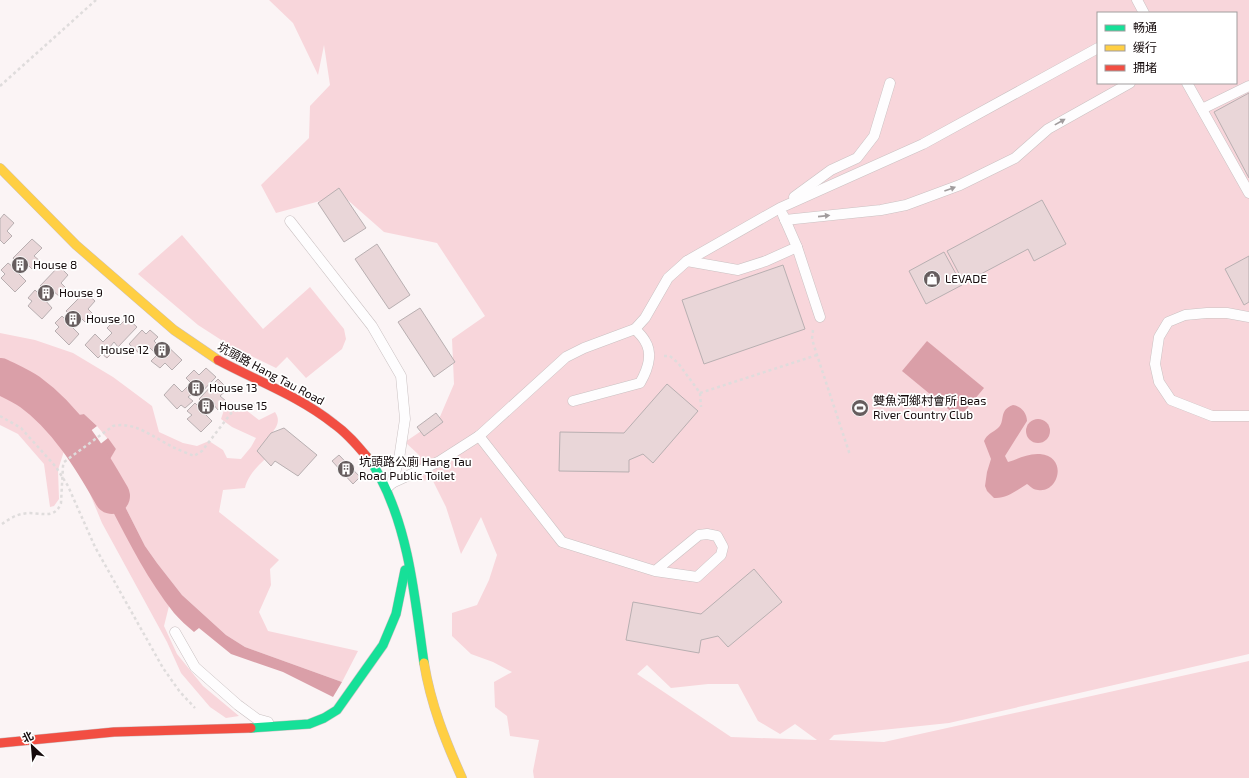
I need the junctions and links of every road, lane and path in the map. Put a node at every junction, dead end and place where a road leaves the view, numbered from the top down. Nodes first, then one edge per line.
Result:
1 (96, 0) edge
2 (1136, 0) edge
3 (1143, 12) edge
4 (1097, 49) edge
5 (890, 83) dead end
6 (1128, 84) edge
7 (1188, 84) edge
8 (0, 86) edge
9 (1249, 86) edge
10 (1202, 109) junction
11 (0, 168) edge
12 (1249, 193) edge
13 (780, 208) junction
14 (785, 220) junction
15 (290, 221) dead end
16 (797, 247) junction
17 (687, 262) junction
18 (820, 317) joint
19 (1249, 317) edge
20 (636, 329) junction
21 (817, 355) junction
22 (649, 356) junction
23 (700, 393) junction
24 (573, 401) dead end
25 (258, 402) dead end
26 (701, 407) dead end
27 (0, 416) edge
28 (1249, 416) edge
29 (479, 436) junction
30 (850, 455) dead end
31 (389, 485) junction
32 (2, 524) dead end
33 (408, 559) junction
34 (655, 571) junction
35 (175, 632) dead end
36 (195, 708) dead end
37 (284, 726) junction
38 (0, 743) edge
39 (462, 778) edge

1 - 8 path
2 - 3 lane
4 - 13 lane
5 - 13 lane
14 -> 6 lane
7 - 10 lane
9 - 10 lane
10 - 12 lane
11 - 31 street, 坑頭路 Hang Tau Road
13 - 14 lane
13 - 17 lane
14 - 16 lane
15 - 31 lane
16 - 17 lane
16 - 18 lane
17 - 20 lane
18 - 21 path
19 - 28 lane
20 - 22 lane
20 - 29 lane
21 - 23 path
21 - 30 path
22 - 23 path
22 - 24 lane
23 - 26 path
25 - 32 path
27 - 36 path
29 - 31 lane
29 - 34 lane
31 - 33 street, 坑頭路 Hang Tau Road
33 - 37 street
33 - 39 street, 坑頭路 Hang Tau Road
34 - 34 lane
35 - 37 lane
37 - 38 street

